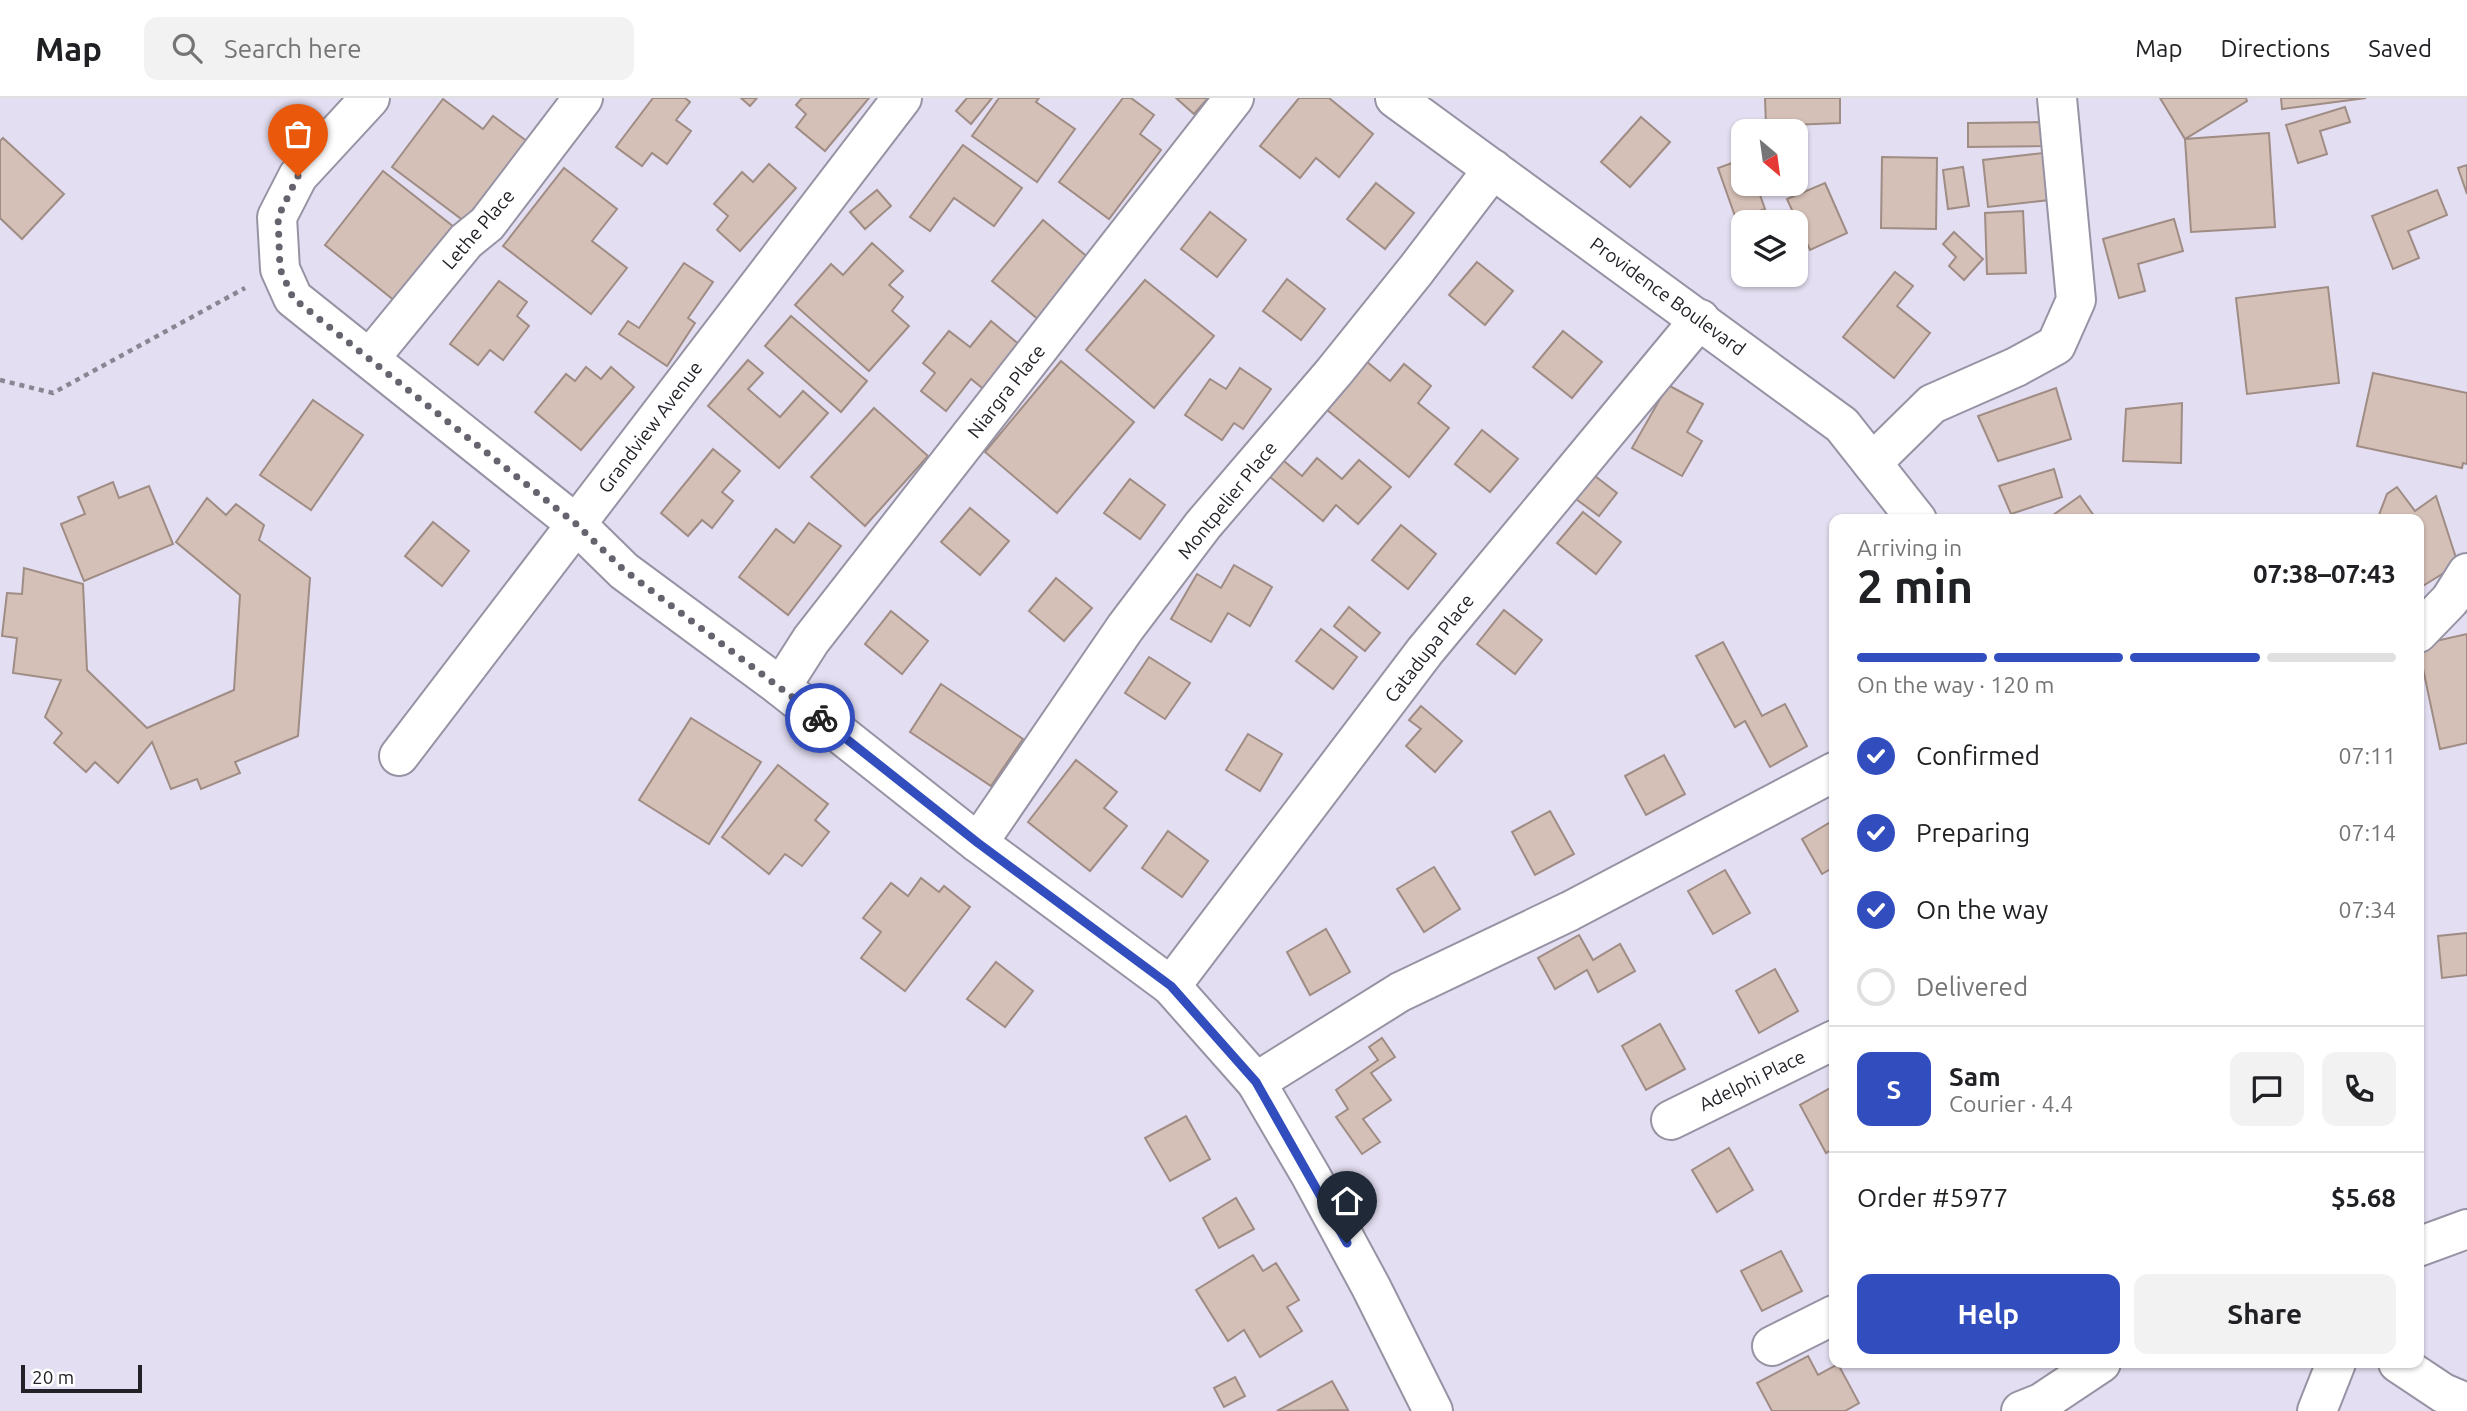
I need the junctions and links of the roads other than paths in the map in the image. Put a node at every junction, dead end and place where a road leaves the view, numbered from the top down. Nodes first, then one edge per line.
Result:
1 (370, 98) edge
2 (583, 98) edge
3 (902, 98) edge
4 (1234, 98) edge
5 (1395, 98) edge
6 (2057, 98) edge
7 (1493, 169) junction
8 (1700, 319) junction
9 (370, 358) junction
10 (1872, 463) junction
11 (1912, 514) edge
12 (576, 524) junction
13 (2467, 573) edge
14 (2424, 627) edge
15 (781, 687) junction
16 (399, 756) dead end
17 (1829, 775) edge
18 (978, 843) junction
19 (1171, 986) junction
20 (1829, 1042) edge
21 (1256, 1082) junction
22 (1671, 1120) dead end
23 (2467, 1229) edge
24 (2424, 1245) edge
25 (1829, 1318) edge
26 (1772, 1346) dead end
27 (2093, 1368) edge
28 (2334, 1368) edge
29 (2406, 1368) edge
30 (2467, 1403) edge
31 (2033, 1408) edge
32 (1433, 1411) edge
33 (2317, 1411) edge

1 - 9 street
2 - 9 street, Lethe Place
3 - 12 street, Grandview Avenue
4 - 15 street, Niargra Place
5 - 7 street, Providence Boulevard
6 - 10 street
7 - 8 street, Providence Boulevard
7 - 18 street, Montpelier Place
8 - 10 street, Providence Boulevard
8 - 19 street, Catadupa Place
9 - 12 street
10 - 11 street, Providence Boulevard
12 - 15 street
12 - 16 street, Grandview Avenue
13 - 14 street
15 - 18 street
17 - 21 street
18 - 19 street
19 - 21 street
20 - 22 street, Adelphi Place
21 - 32 street
23 - 24 street
25 - 26 street
27 - 31 street
28 - 33 street
29 - 30 street

